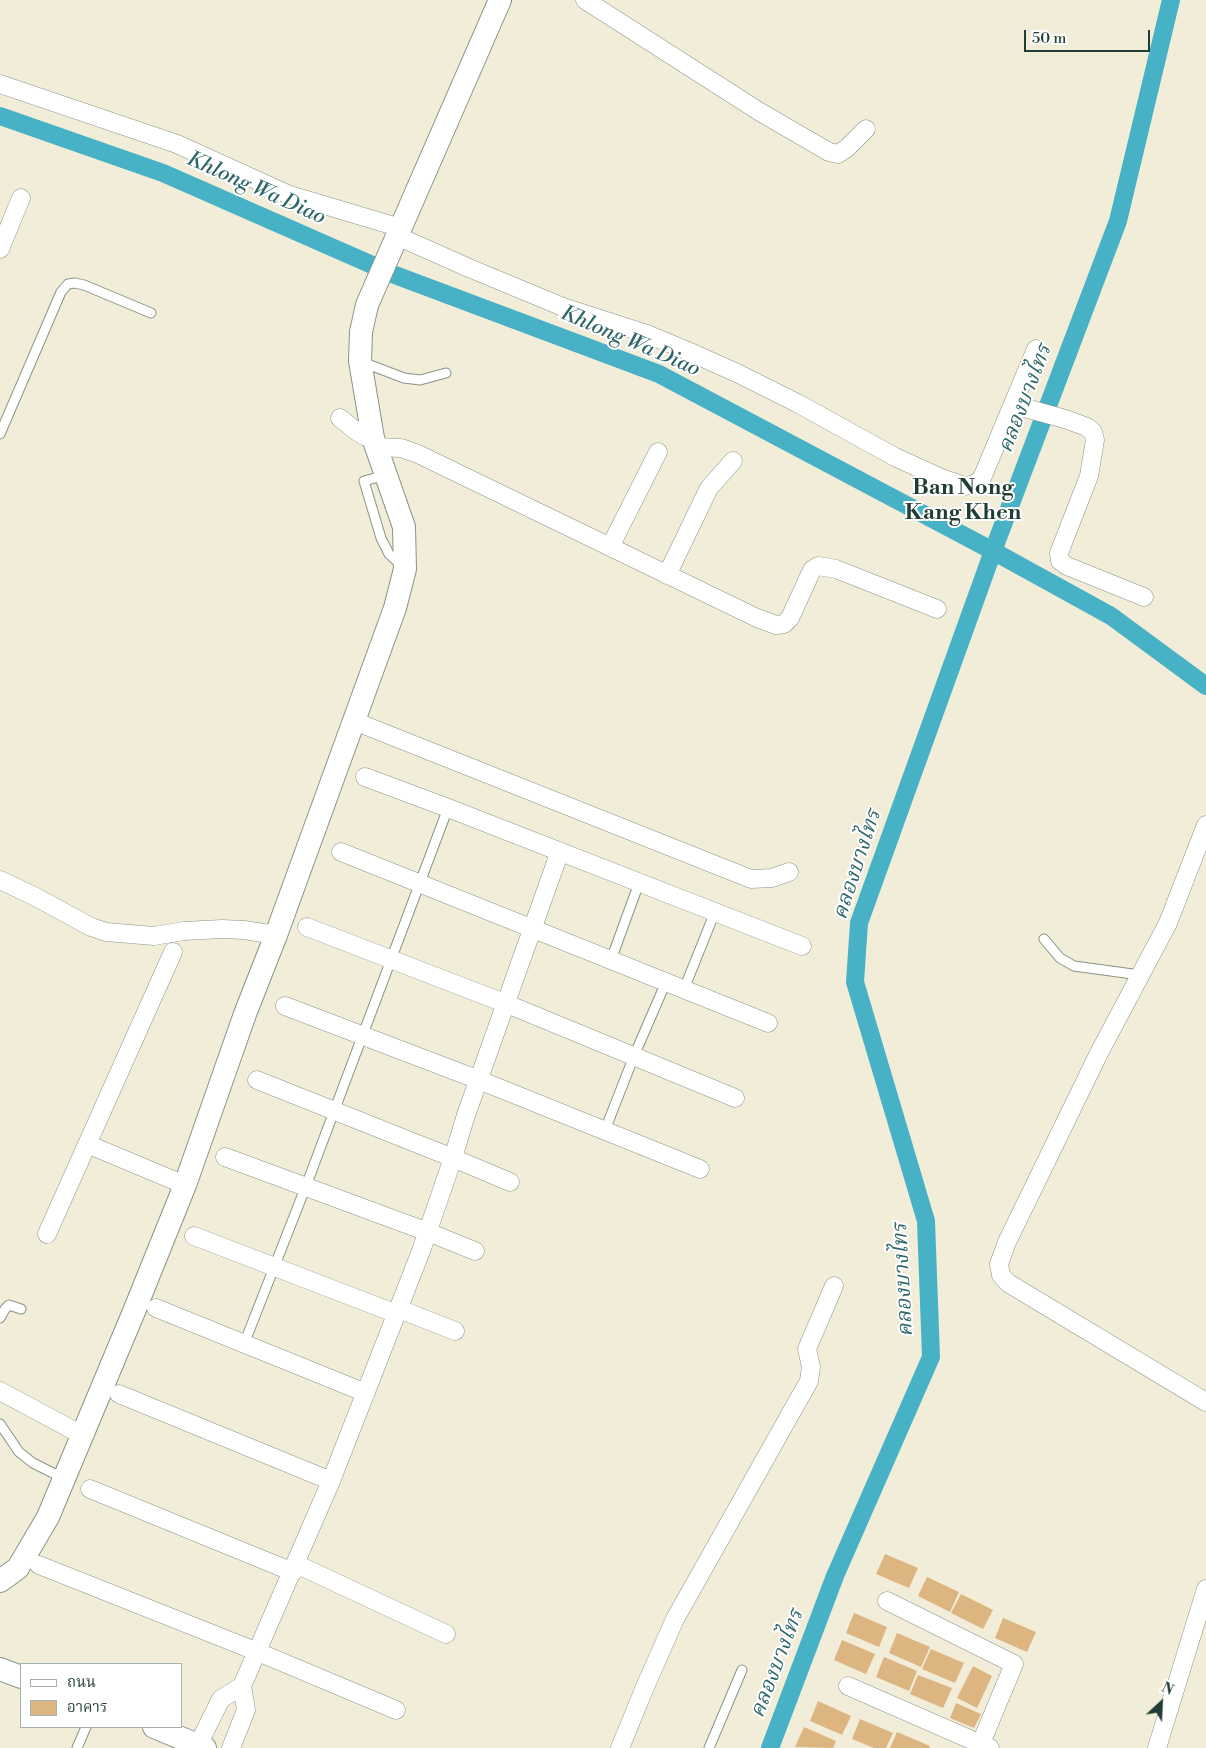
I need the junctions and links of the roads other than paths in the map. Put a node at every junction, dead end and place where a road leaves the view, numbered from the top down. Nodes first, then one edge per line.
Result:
1 (500, 0) edge
2 (585, 0) edge
3 (0, 84) edge
4 (866, 129) dead end
5 (21, 198) dead end
6 (397, 238) junction
7 (1, 243) edge
8 (151, 313) dead end
9 (1036, 349) dead end
10 (360, 361) junction
11 (446, 373) dead end
12 (1020, 408) junction
13 (340, 418) dead end
14 (0, 434) edge
15 (375, 442) junction
16 (658, 452) dead end
17 (733, 460) dead end
18 (610, 547) junction
19 (667, 575) junction
20 (1144, 597) dead end
21 (936, 609) dead end
22 (354, 721) junction
23 (365, 777) dead end
24 (448, 808) junction
25 (1206, 825) edge
26 (560, 851) junction
27 (341, 852) dead end
28 (789, 872) dead end
29 (0, 880) edge
30 (639, 883) junction
31 (420, 884) junction
32 (715, 912) junction
33 (307, 927) dead end
34 (533, 929) junction
35 (276, 936) junction
36 (1044, 939) dead end
37 (802, 946) dead end
38 (173, 952) dead end
39 (393, 959) junction
40 (611, 960) junction
41 (1140, 975) junction
42 (666, 982) junction
43 (684, 989) junction
44 (507, 1004) junction
45 (286, 1006) dead end
46 (768, 1023) dead end
47 (363, 1036) junction
48 (634, 1056) junction
49 (257, 1080) dead end
50 (480, 1080) junction
51 (735, 1098) dead end
52 (335, 1110) junction
53 (605, 1130) junction
54 (87, 1144) junction
55 (225, 1157) dead end
56 (453, 1158) junction
57 (700, 1169) dead end
58 (510, 1182) dead end
59 (184, 1185) junction
60 (306, 1186) junction
61 (428, 1232) junction
62 (47, 1234) dead end
63 (194, 1236) dead end
64 (475, 1251) dead end
65 (275, 1267) junction
66 (834, 1286) dead end
67 (156, 1308) dead end
68 (22, 1309) dead end
69 (398, 1312) junction
70 (0, 1318) edge
71 (455, 1331) dead end
72 (244, 1344) junction
73 (0, 1391) edge
74 (366, 1393) junction
75 (119, 1394) dead end
76 (1206, 1402) edge
77 (0, 1424) edge
78 (82, 1435) junction
79 (64, 1478) junction
80 (331, 1481) junction
81 (90, 1489) dead end
82 (39, 1565) dead end
83 (294, 1568) junction
84 (0, 1581) edge
85 (1206, 1589) edge
86 (887, 1601) dead end
87 (446, 1634) dead end
88 (258, 1652) junction
89 (0, 1669) edge
90 (742, 1670) dead end
91 (20, 1677) edge
92 (242, 1686) junction
93 (848, 1686) dead end
94 (396, 1710) dead end
95 (86, 1728) edge
96 (156, 1728) edge
97 (986, 1746) edge
98 (201, 1747) edge
99 (76, 1748) edge
100 (231, 1748) edge
101 (620, 1748) edge
102 (709, 1748) edge
103 (1157, 1748) edge

1 - 6 street
2 - 4 street
3 - 6 street
5 - 7 street
6 - 10 street
6 - 12 street
8 - 14 lane
9 - 12 street
10 - 11 lane
10 - 15 street
12 - 20 street
13 - 15 street
15 - 18 street
15 - 22 street
16 - 18 street
17 - 19 street
18 - 19 street
19 - 21 street
22 - 28 street
22 - 35 street
23 - 24 street
24 - 26 street
24 - 31 lane
25 - 41 street
26 - 30 street
26 - 34 street
27 - 31 street
29 - 35 street
30 - 32 street
30 - 40 lane
31 - 34 street
31 - 39 lane
32 - 37 street
32 - 43 lane
33 - 39 street
34 - 40 street
34 - 44 street
35 - 59 street
36 - 41 lane
38 - 54 street
39 - 44 street
39 - 47 lane
40 - 42 street
41 - 76 street
42 - 43 street
42 - 48 lane
43 - 46 street
44 - 48 street
44 - 50 street
45 - 47 street
47 - 50 street
47 - 52 lane
48 - 51 street
48 - 53 lane
49 - 52 street
50 - 53 street
50 - 56 street
52 - 56 street
52 - 60 lane
53 - 57 street
54 - 59 street
54 - 62 street
55 - 60 street
56 - 58 street
56 - 61 street
59 - 78 street
60 - 61 street
60 - 65 lane
61 - 64 street
61 - 69 street
63 - 65 street
65 - 69 street
65 - 72 lane
66 - 101 street
67 - 72 street
68 - 70 lane
69 - 71 street
69 - 74 street
72 - 74 street
73 - 78 street
74 - 80 street
75 - 80 street
77 - 79 lane
78 - 79 street
79 - 84 street
80 - 83 street
81 - 83 street
82 - 88 street
83 - 87 street
83 - 88 street
85 - 103 street
86 - 97 street
88 - 92 street
88 - 94 street
89 - 91 street
90 - 102 lane
92 - 98 street
92 - 100 street
93 - 97 street
95 - 99 lane
96 - 98 street

